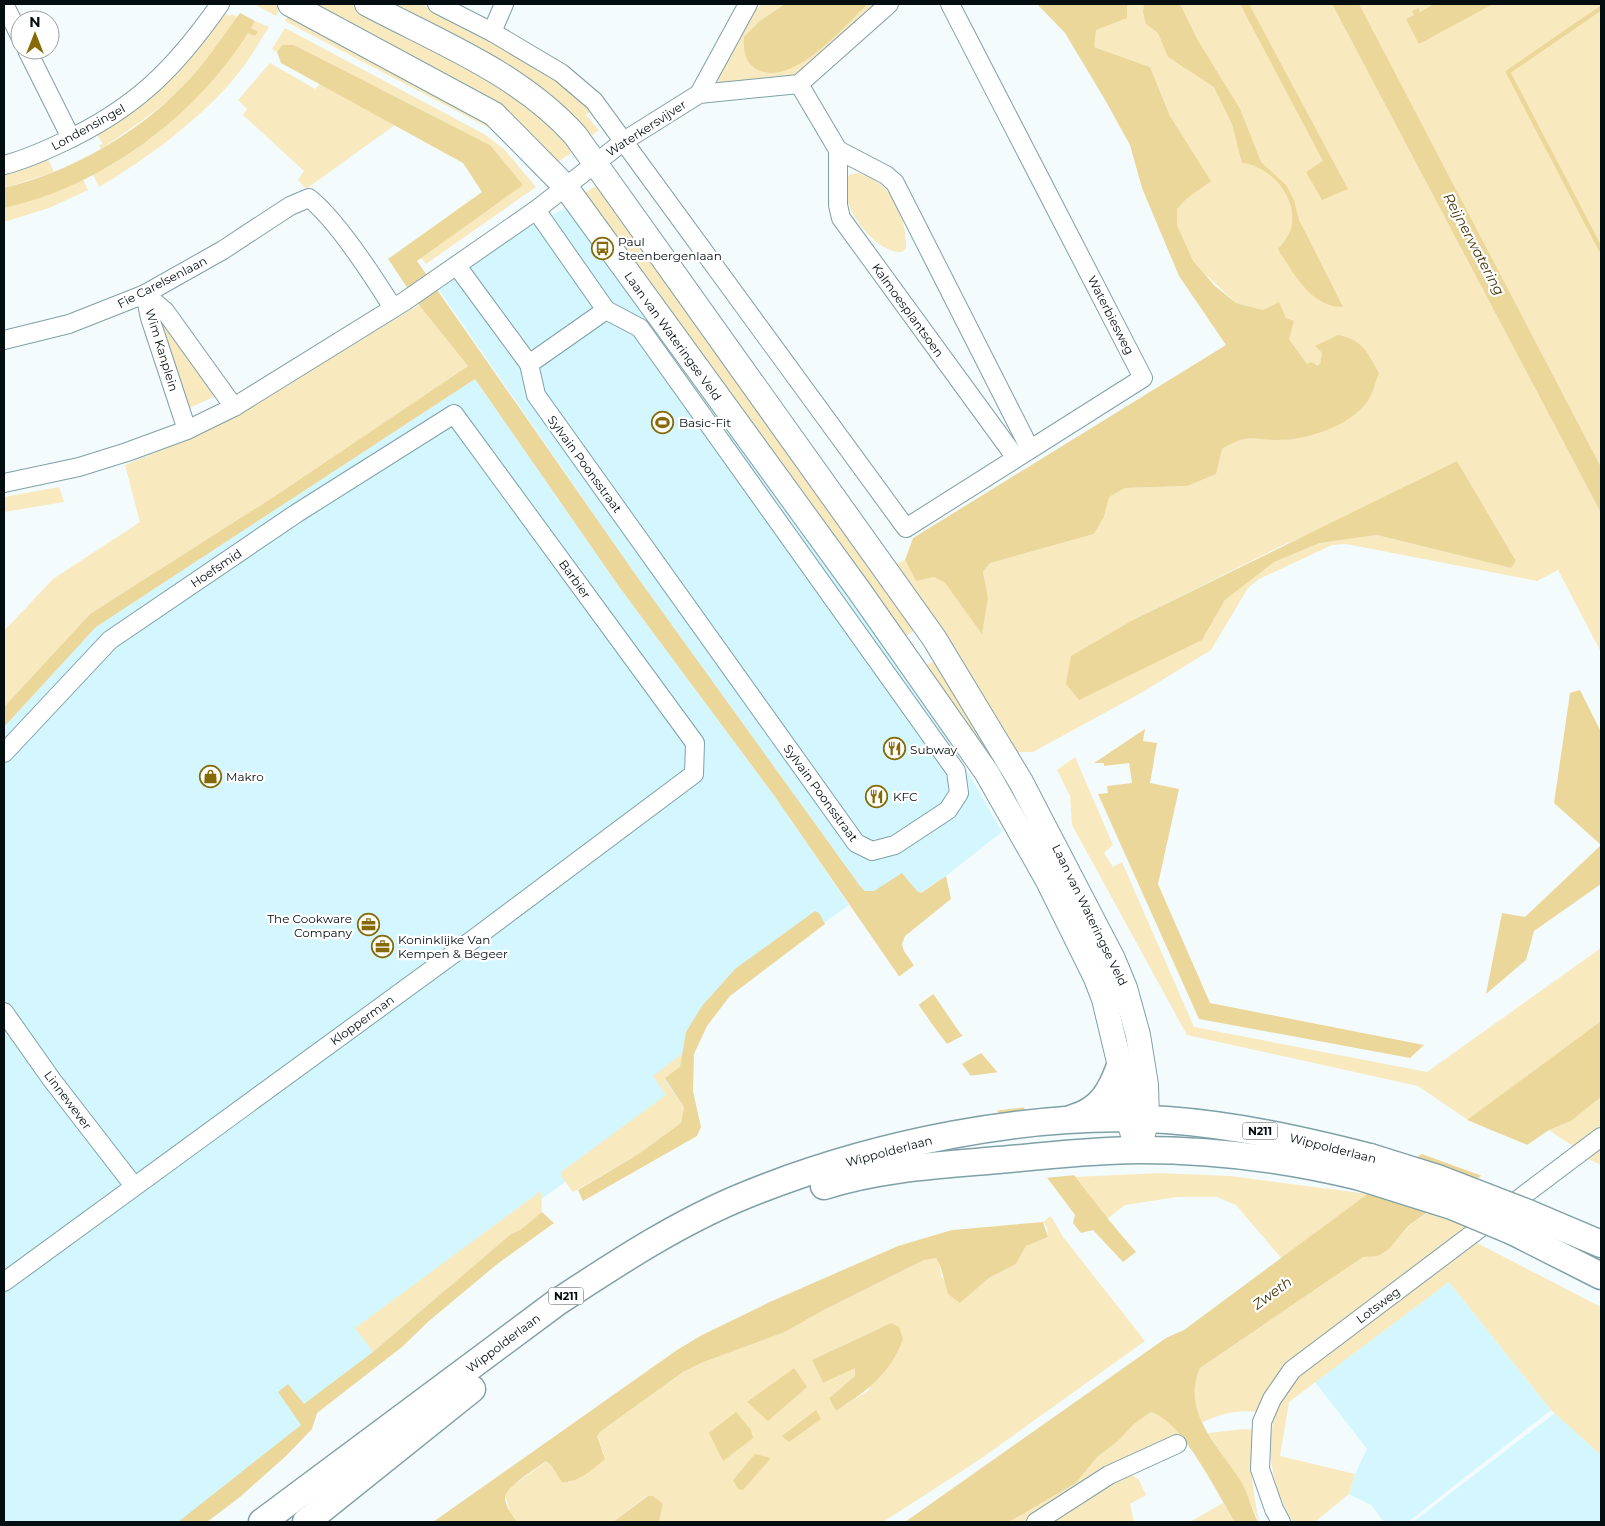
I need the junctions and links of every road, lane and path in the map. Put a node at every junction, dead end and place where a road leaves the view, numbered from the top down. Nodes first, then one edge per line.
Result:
1 (4, 4) edge
2 (220, 4) edge
3 (290, 4) edge
4 (367, 4) edge
5 (437, 4) edge
6 (504, 4) edge
7 (748, 4) edge
8 (889, 4) edge
9 (950, 4) edge
10 (10, 16) edge
11 (492, 32) junction
12 (32, 60) edge
13 (799, 84) junction
14 (699, 94) junction
15 (71, 138) junction
16 (624, 141) junction
17 (838, 150) junction
18 (594, 163) junction
19 (4, 165) edge
20 (565, 186) junction
21 (536, 210) junction
22 (457, 266) junction
23 (145, 294) junction
24 (399, 304) junction
25 (606, 310) junction
26 (4, 340) edge
27 (529, 364) junction
28 (234, 407) junction
29 (454, 414) joint
30 (187, 430) junction
31 (1023, 454) junction
32 (4, 483) edge
33 (934, 638) junction
34 (907, 656) junction
35 (696, 743) joint
36 (4, 753) edge
37 (4, 1012) edge
38 (1120, 1066) junction
39 (1138, 1119) junction
40 (1061, 1121) junction
41 (1599, 1139) edge
42 (1138, 1150) junction
43 (1365, 1167) junction
44 (134, 1186) junction
45 (1521, 1223) junction
46 (1601, 1244) edge
47 (1601, 1276) edge
48 (4, 1282) edge
49 (1177, 1444) dead end
50 (262, 1522) edge
51 (306, 1522) edge
52 (1036, 1522) edge
53 (1281, 1522) edge

1 - 10 street
2 - 15 street, Londensingel
3 - 20 street, Laan van Wateringse Veld
4 - 18 street, Laan van Wateringse Veld
5 - 11 street
6 - 11 street
7 - 14 street, Waterkersvijver
8 - 13 street
9 - 31 street, Waterbiesweg
11 - 16 street
12 - 15 street
13 - 14 street, Waterkersvijver
13 - 17 street
14 - 16 street, Waterkersvijver
15 - 19 street, Londensingel
16 - 18 street, Waterkersvijver
16 - 31 street, Waterbiesweg
17 - 31 street
17 - 31 street, Kalmoesplantsoen
18 - 20 street
18 - 33 street, Laan van Wateringse Veld
20 - 21 street
20 - 34 street, Laan van Wateringse Veld
21 - 22 street
21 - 25 street, Sylvain Poonsstraat
22 - 24 street
22 - 27 street, Sylvain Poonsstraat
23 - 24 street, Fie Carelsenlaan
23 - 26 street, Fie Carelsenlaan
23 - 28 street, Wim Kanplein
23 - 30 street, Wim Kanplein
24 - 28 street
25 - 27 street
25 - 27 street, Sylvain Poonsstraat
28 - 30 street
29 - 35 street, Barbier
29 - 36 street, Hoefsmid
30 - 32 street
33 - 34 street
33 - 39 street, Laan van Wateringse Veld
34 - 38 street, Laan van Wateringse Veld
35 - 44 street, Klopperman
37 - 44 street, Linnewever
38 - 39 street, Laan van Wateringse Veld
38 - 40 main road
39 - 40 main road, Wippolderlaan / N211
39 - 42 street, Laan van Wateringse Veld
39 - 43 main road, Wippolderlaan / N211
40 - 50 main road, Wippolderlaan / N211
41 - 53 street, Lotsweg
42 - 43 main road, Wippolderlaan / N211
42 - 51 main road, Wippolderlaan / N211
43 - 45 main road, Wippolderlaan / N211, bridge
44 - 48 street, Klopperman
45 - 46 main road, Wippolderlaan / N211
45 - 47 main road, Wippolderlaan / N211
49 - 52 street

